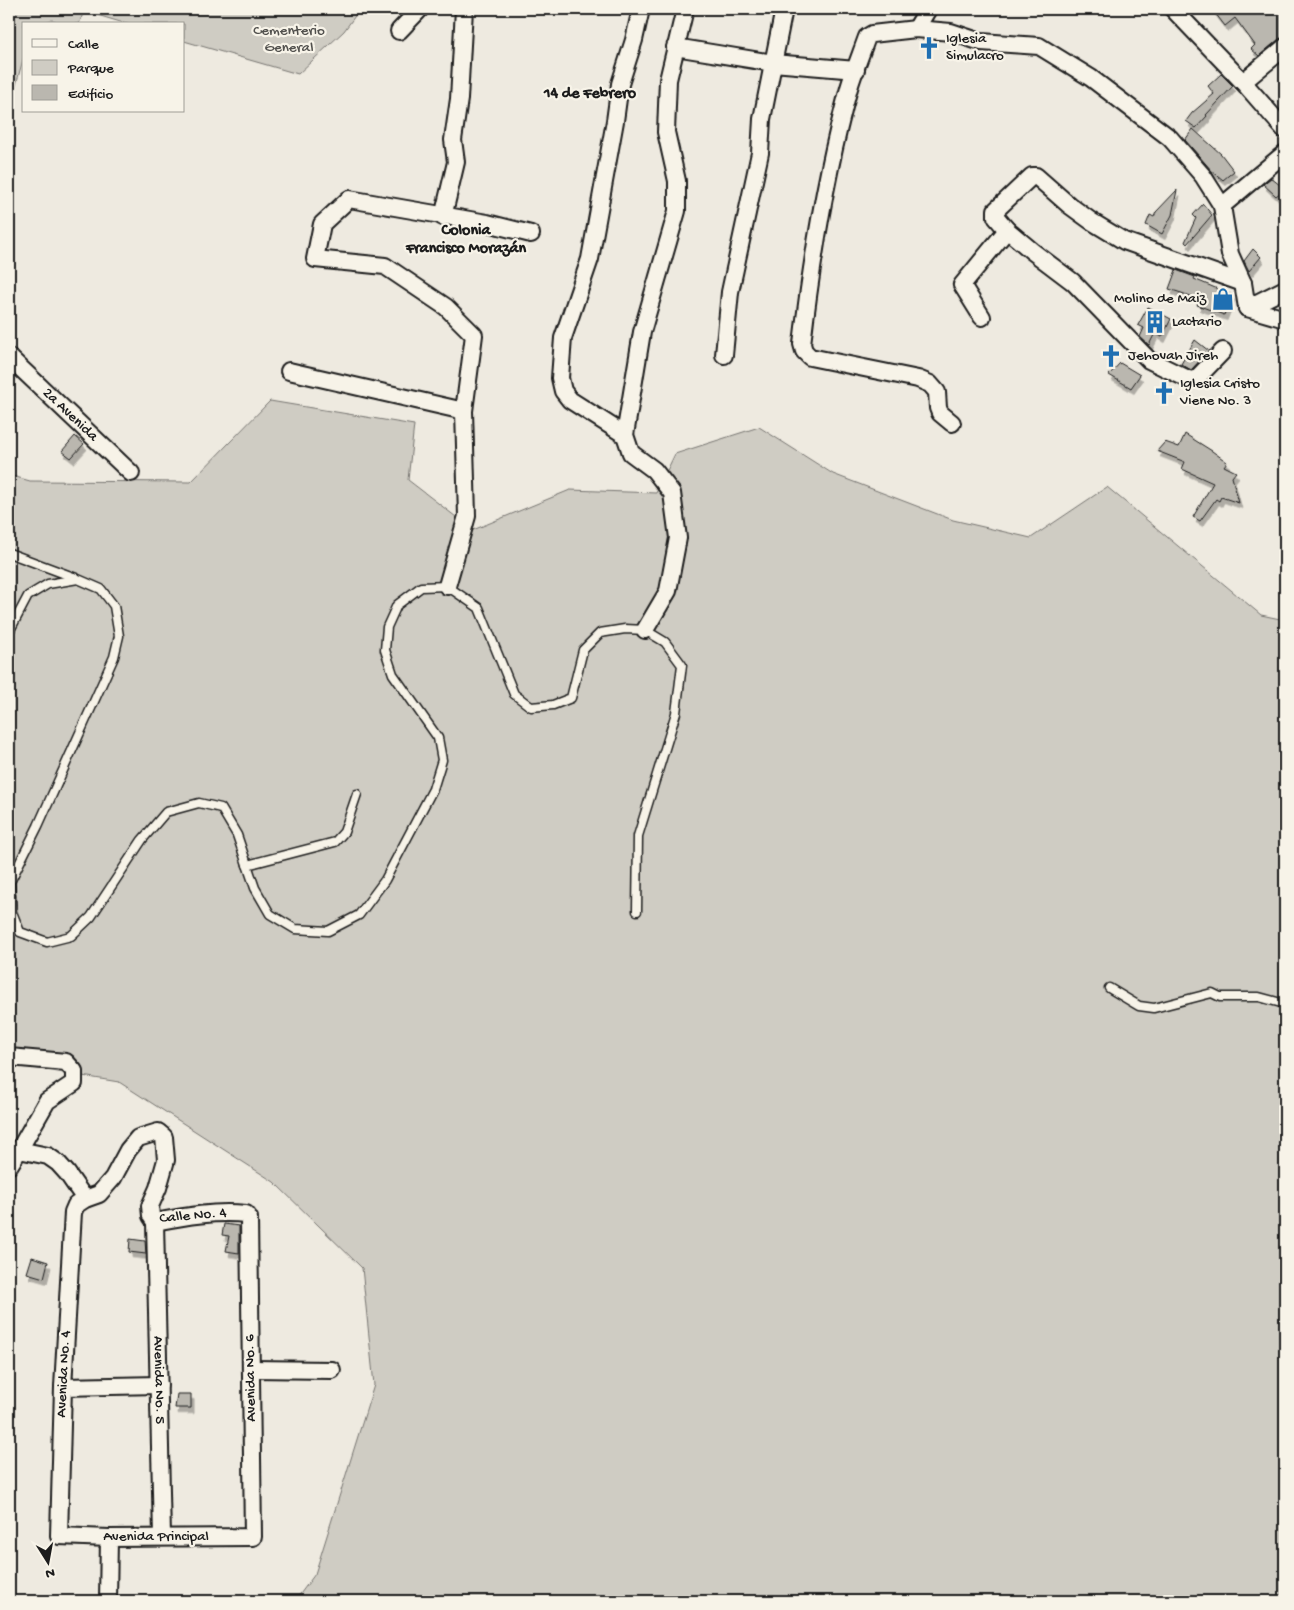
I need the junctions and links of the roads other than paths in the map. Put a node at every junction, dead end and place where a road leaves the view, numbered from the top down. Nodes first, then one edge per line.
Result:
1 (420, 9) edge
2 (464, 9) edge
3 (641, 9) edge
4 (684, 9) edge
5 (784, 9) edge
6 (928, 9) edge
7 (1179, 10) edge
8 (916, 29) junction
9 (399, 31) dead end
10 (676, 47) junction
11 (1285, 47) edge
12 (773, 63) junction
13 (856, 70) junction
14 (1243, 82) junction
15 (1285, 130) edge
16 (1285, 153) edge
17 (1222, 206) junction
18 (443, 217) junction
19 (1007, 230) junction
20 (531, 234) dead end
21 (1243, 283) junction
22 (1285, 289) edge
23 (1246, 308) junction
24 (982, 317) dead end
25 (1285, 318) edge
26 (1223, 351) dead end
27 (724, 355) dead end
28 (9, 358) edge
29 (289, 371) dead end
30 (464, 411) junction
31 (952, 423) dead end
32 (625, 435) junction
33 (131, 473) dead end
34 (9, 553) edge
35 (78, 579) junction
36 (447, 586) junction
37 (645, 630) junction
38 (9, 632) edge
39 (357, 794) dead end
40 (247, 865) junction
41 (637, 911) dead end
42 (1109, 988) dead end
43 (1285, 1004) edge
44 (9, 1057) edge
45 (18, 1150) junction
46 (9, 1166) edge
47 (84, 1199) junction
48 (73, 1212) joint
49 (249, 1218) joint
50 (156, 1222) junction
51 (251, 1369) junction
52 (332, 1370) dead end
53 (159, 1385) junction
54 (63, 1387) junction
55 (59, 1536) joint
56 (162, 1537) junction
57 (254, 1537) joint
58 (109, 1538) junction
59 (108, 1601) edge

1 - 9 street
2 - 18 street
3 - 32 street
4 - 10 street
5 - 12 street
6 - 8 street
7 - 14 street
8 - 13 street
8 - 17 street
10 - 12 street
10 - 32 street
11 - 14 street
12 - 13 street
12 - 27 street
13 - 31 street
14 - 15 street
16 - 17 street
17 - 21 street
18 - 20 street
18 - 30 street
19 - 21 street
19 - 24 street
19 - 26 street
21 - 23 street
22 - 23 street
23 - 25 street
28 - 33 street, 2a Avenida
29 - 30 street
30 - 36 street
32 - 37 street
34 - 35 lane
35 - 38 lane
35 - 40 lane
36 - 37 lane
36 - 40 lane
37 - 41 lane
39 - 40 lane
42 - 43 lane
44 - 45 street
45 - 46 street
45 - 47 street
47 - 48 street, Calle No. 4
47 - 50 street, Calle No. 4
48 - 54 street, Avenida No. 4
49 - 50 street, Calle No. 4
49 - 51 street, Avenida No. 6
50 - 53 street, Avenida No. 5
51 - 52 street
51 - 57 street, Avenida No. 6
53 - 54 street
53 - 56 street, Avenida No. 5
54 - 55 street, Avenida No. 4
55 - 58 street, Avenida Principal
56 - 57 street, Avenida Principal
56 - 58 street, Avenida Principal
58 - 59 street

